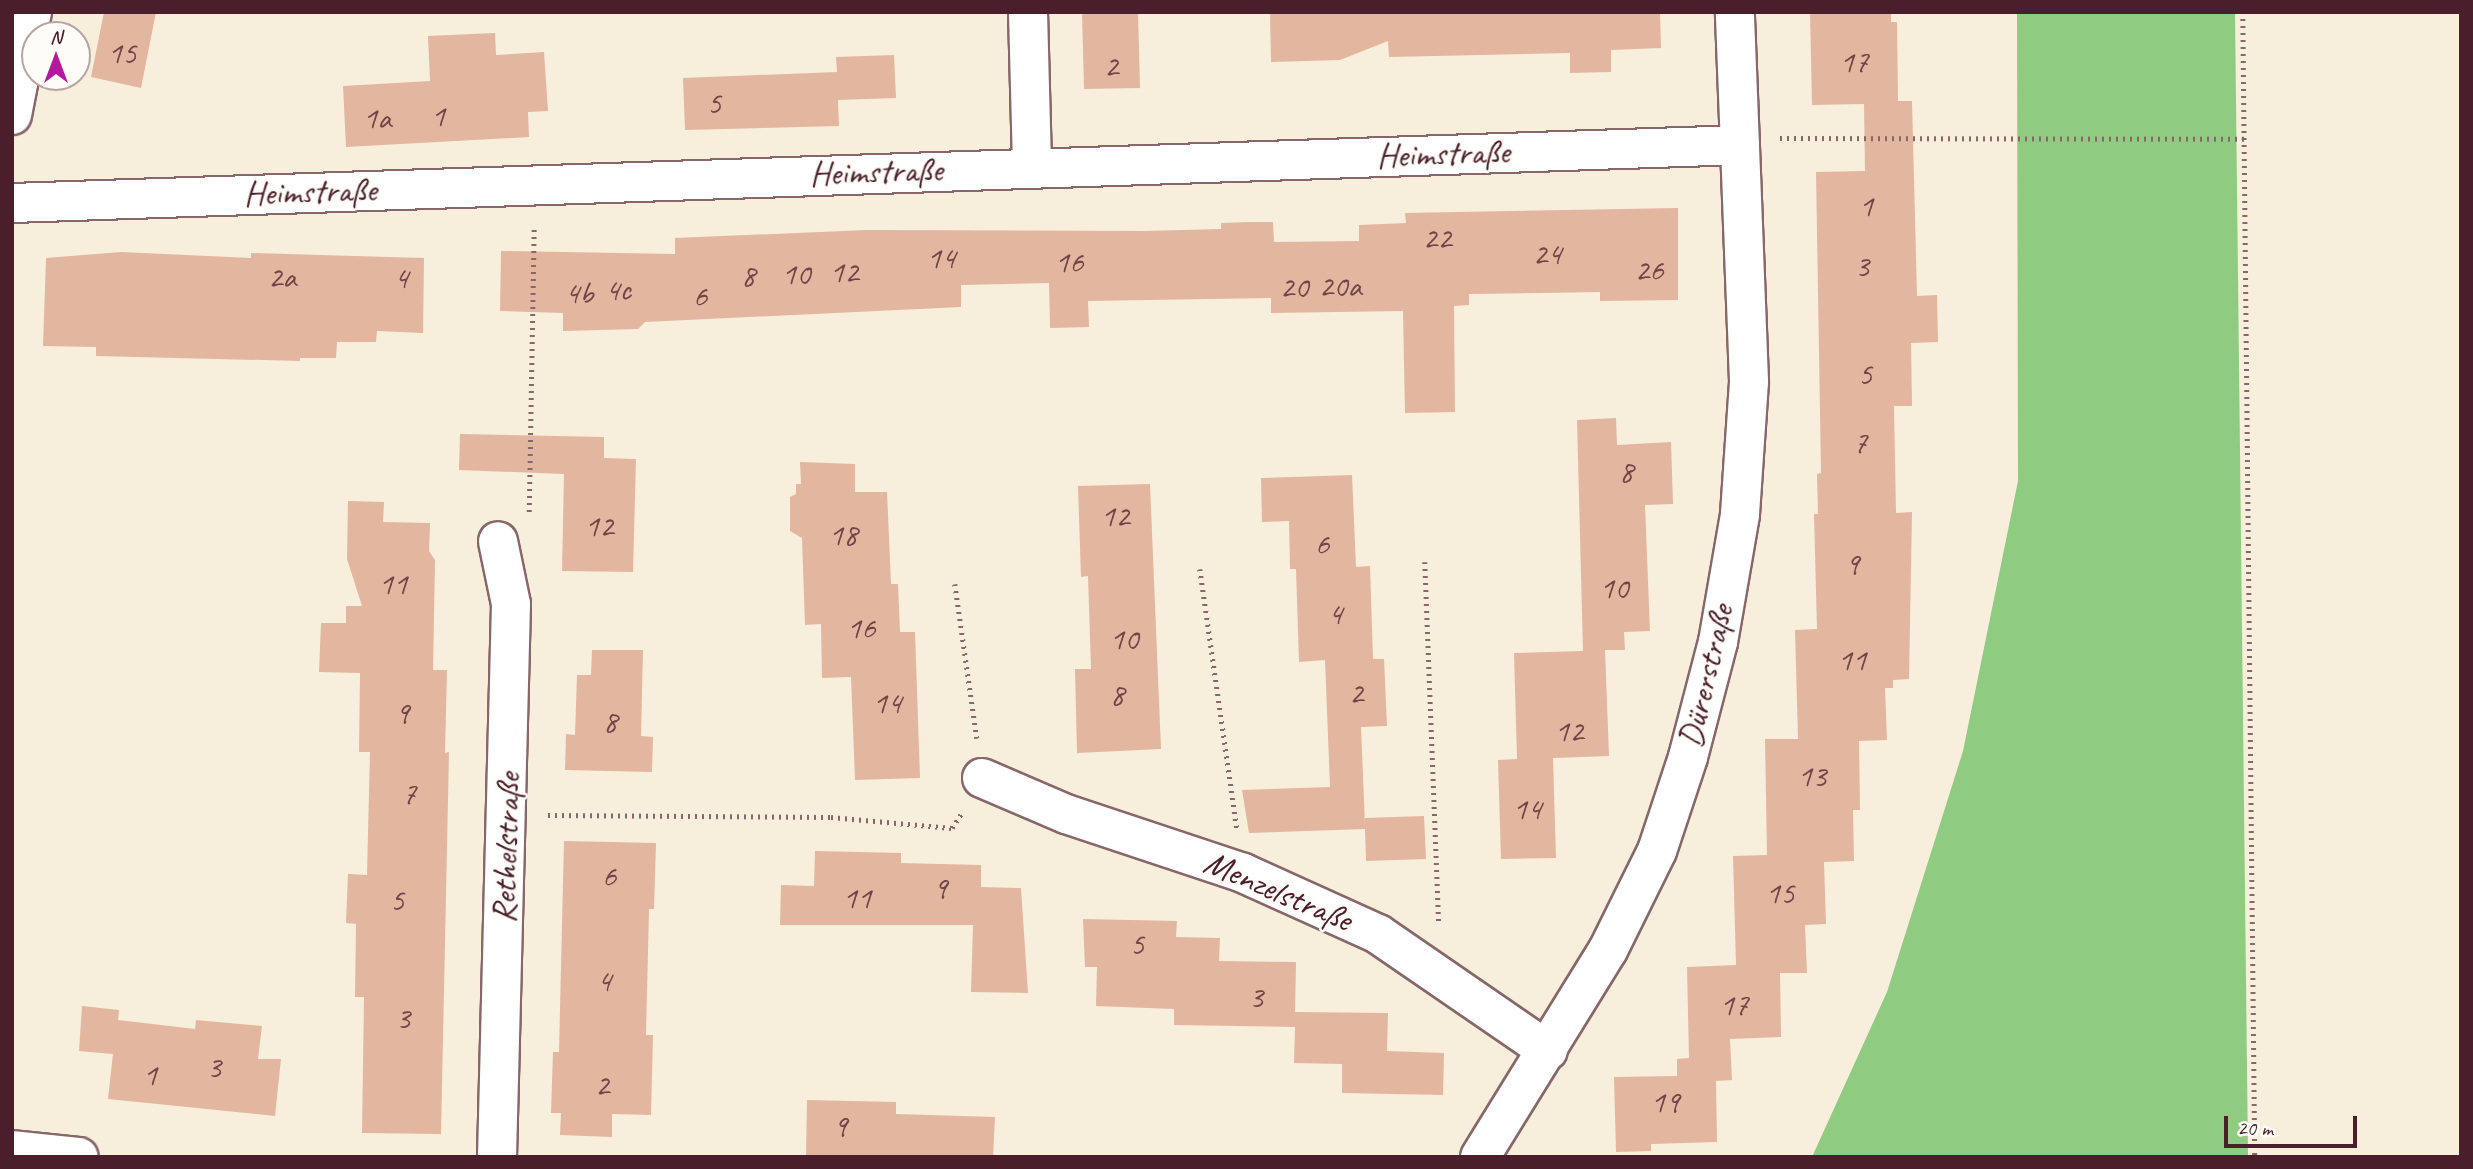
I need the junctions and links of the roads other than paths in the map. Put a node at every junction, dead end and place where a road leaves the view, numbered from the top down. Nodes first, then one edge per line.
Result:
1 (32, 12) edge
2 (1028, 12) edge
3 (1735, 12) edge
4 (12, 115) edge
5 (1740, 145) junction
6 (1032, 166) junction
7 (12, 203) edge
8 (498, 541) road end
9 (982, 778) road end
10 (1548, 1051) junction
11 (12, 1150) edge
12 (79, 1157) edge
13 (497, 1157) edge
14 (1480, 1157) edge

1 - 4 street
2 - 6 street
3 - 5 street, Dürerstraße
5 - 6 street, Heimstraße
5 - 10 street, Dürerstraße
6 - 7 street, Heimstraße
8 - 13 street, Rethelstraße
9 - 10 street, Menzelstraße
10 - 14 street, Dürerstraße
11 - 12 street

